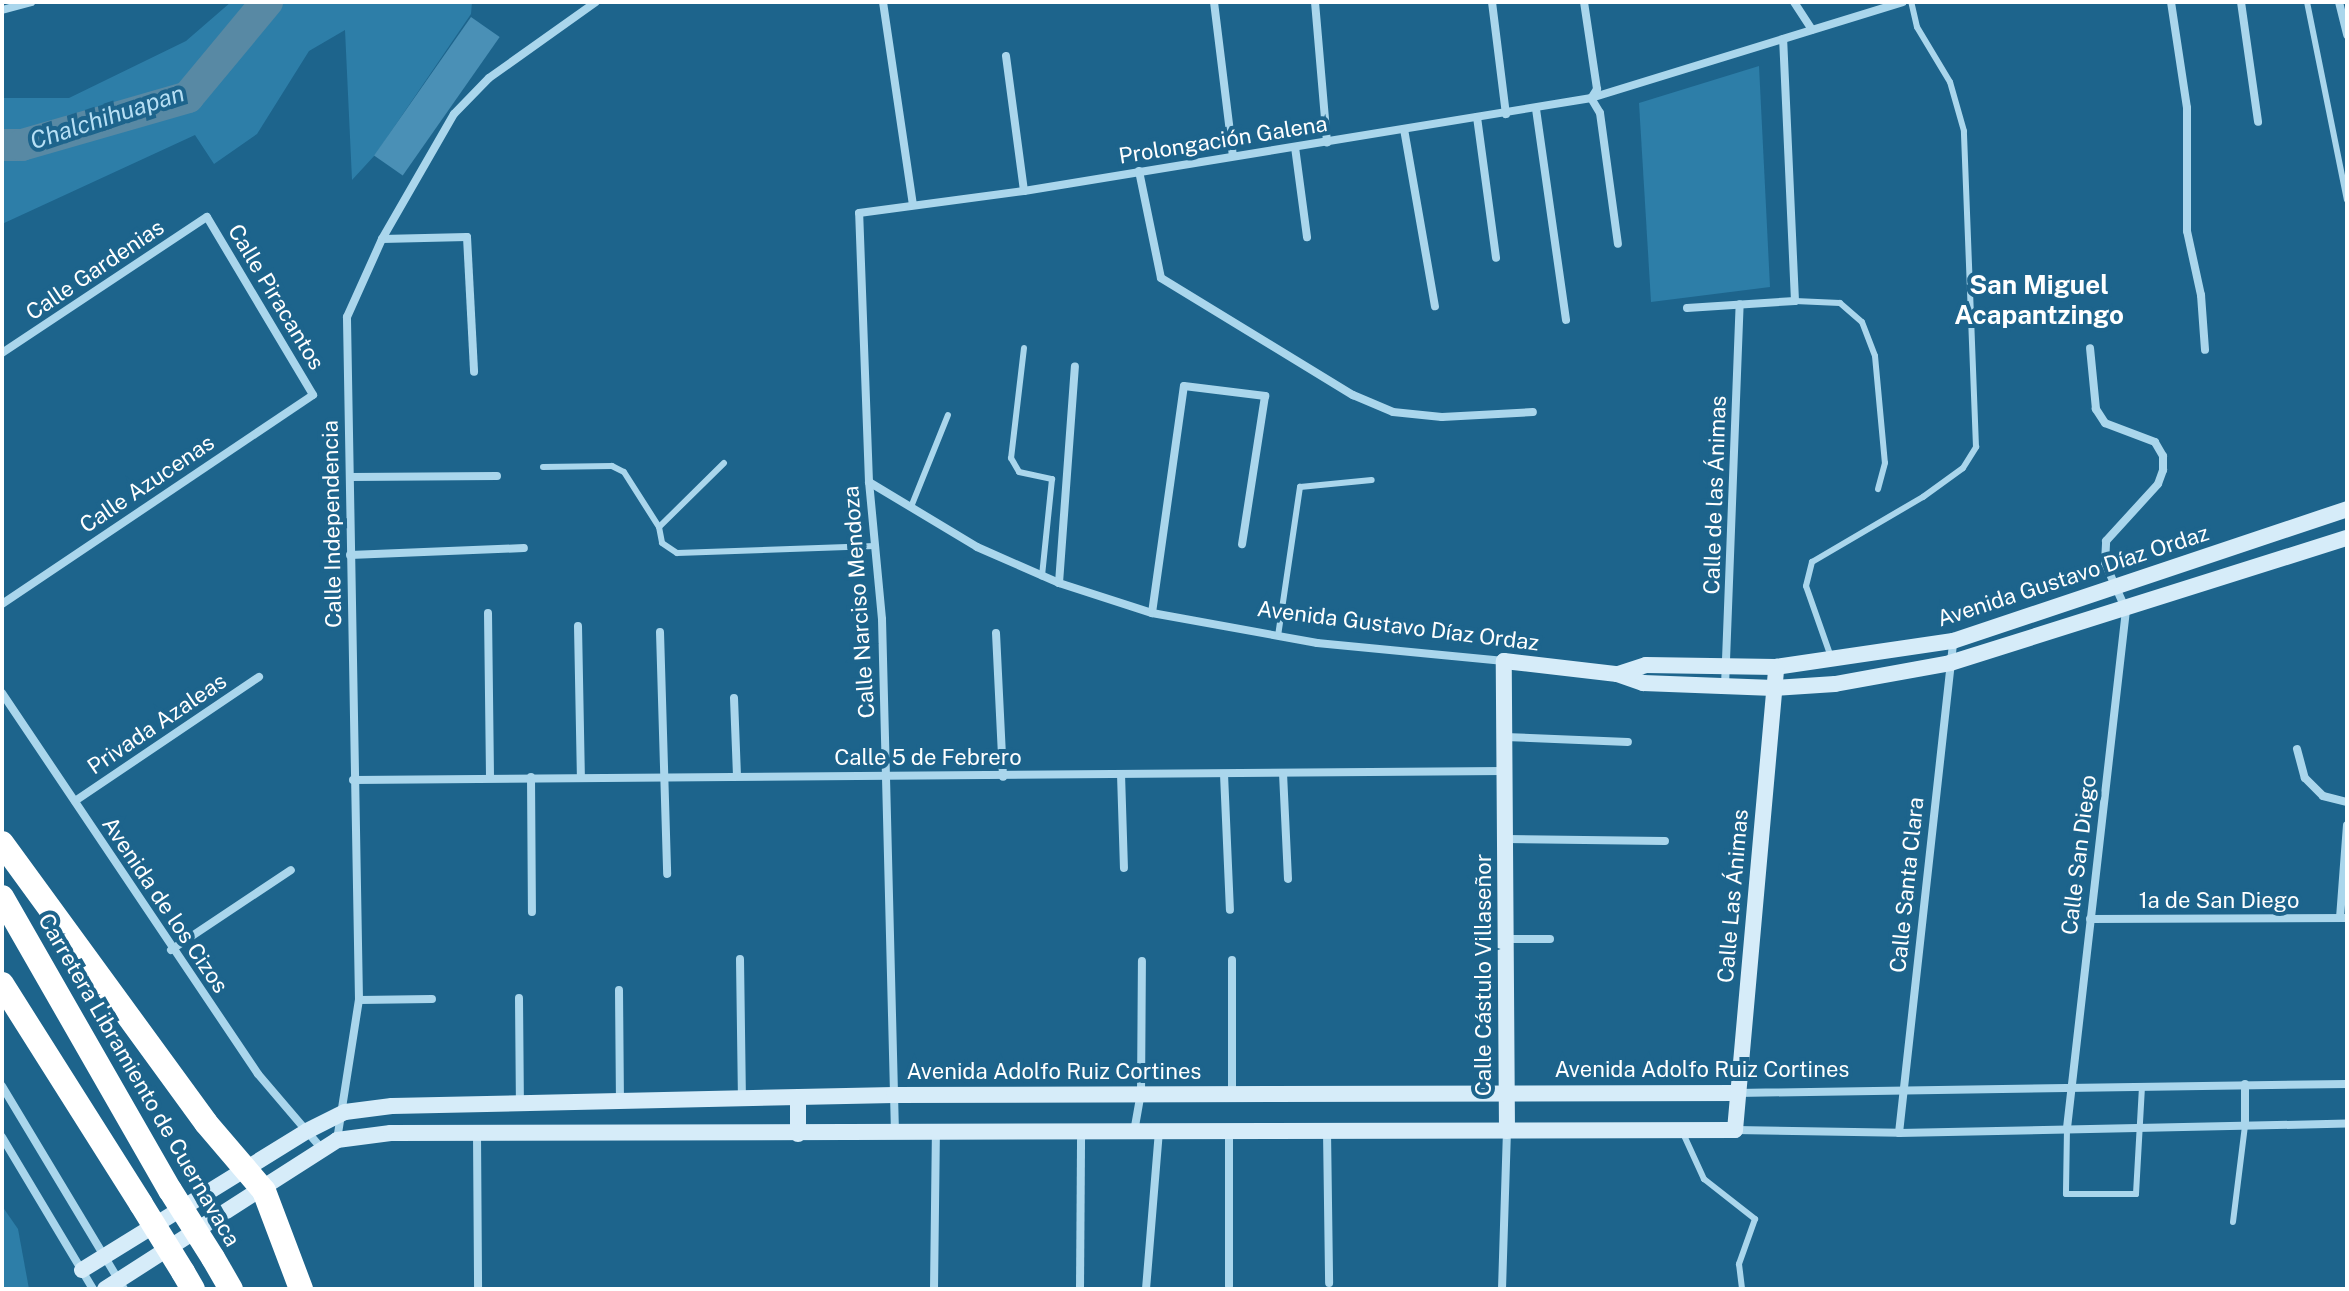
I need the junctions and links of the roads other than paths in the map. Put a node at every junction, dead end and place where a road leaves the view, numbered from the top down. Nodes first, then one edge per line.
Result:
1 (31, 2) edge
2 (596, 2) edge
3 (883, 2) edge
4 (1214, 2) edge
5 (1315, 2) edge
6 (1492, 2) edge
7 (1584, 2) edge
8 (1794, 2) edge
9 (1903, 2) edge
10 (1911, 2) edge
11 (2171, 2) edge
12 (2241, 2) edge
13 (2307, 2) edge
14 (2339, 2) edge
15 (2, 10) edge
16 (1812, 30) junction
17 (2347, 35) edge
18 (1783, 39) junction
19 (1006, 56) dead end
20 (1591, 98) junction
21 (1536, 109) junction
22 (1506, 114) junction
23 (1477, 117) junction
24 (2258, 122) dead end
25 (1404, 129) junction
26 (1327, 142) junction
27 (1295, 147) junction
28 (1233, 156) junction
29 (1139, 171) junction
30 (1024, 191) junction
31 (2347, 200) edge
32 (913, 205) junction
33 (859, 213) joint
34 (207, 217) joint
35 (1307, 237) dead end
36 (382, 239) junction
37 (1618, 244) dead end
38 (1496, 258) dead end
39 (1795, 301) junction
40 (1740, 304) junction
41 (1435, 306) dead end
42 (1687, 308) dead end
43 (1566, 320) dead end
44 (1024, 348) dead end
45 (2090, 348) dead end
46 (2205, 350) dead end
47 (2, 353) edge
48 (1075, 367) dead end
49 (474, 372) dead end
50 (313, 395) joint
51 (1533, 412) dead end
52 (948, 415) dead end
53 (724, 463) dead end
54 (543, 467) dead end
55 (497, 476) dead end
56 (350, 477) junction
57 (1372, 480) dead end
58 (869, 482) junction
59 (1878, 489) dead end
60 (911, 507) junction
61 (2347, 509) edge
62 (659, 527) junction
63 (2347, 538) edge
64 (1242, 544) dead end
65 (875, 546) junction
66 (524, 548) dead end
67 (350, 555) junction
68 (1042, 576) junction
69 (1059, 583) junction
70 (2115, 587) junction
71 (2, 604) edge
72 (2126, 610) junction
73 (488, 613) dead end
74 (1152, 613) junction
75 (578, 626) dead end
76 (660, 632) dead end
77 (996, 633) dead end
78 (1278, 636) junction
79 (1953, 641) junction
80 (1504, 661) junction
81 (1832, 661) junction
82 (1950, 663) junction
83 (1726, 666) junction
84 (1776, 667) junction
85 (1617, 674) junction
86 (259, 677) dead end
87 (1725, 687) junction
88 (1774, 688) junction
89 (2, 693) edge
90 (734, 698) dead end
91 (1504, 737) junction
92 (1628, 742) dead end
93 (2297, 749) dead end
94 (1504, 771) junction
95 (1283, 773) junction
96 (1121, 774) junction
97 (1224, 774) junction
98 (737, 776) junction
99 (531, 777) junction
100 (581, 777) junction
101 (663, 777) junction
102 (886, 777) junction
103 (1003, 777) junction
104 (490, 778) junction
105 (353, 780) junction
106 (75, 801) junction
107 (2347, 802) edge
108 (2347, 825) edge
109 (1505, 839) junction
110 (1665, 841) dead end
111 (2, 843) edge
112 (1124, 868) dead end
113 (291, 870) dead end
114 (667, 874) dead end
115 (1288, 879) dead end
116 (2, 897) edge
117 (1230, 910) dead end
118 (532, 912) dead end
119 (2344, 918) edge
120 (2090, 919) junction
121 (1505, 939) junction
122 (1550, 939) dead end
123 (171, 950) junction
124 (740, 959) dead end
125 (1232, 960) dead end
126 (1142, 961) dead end
127 (2, 984) edge
128 (619, 990) dead end
129 (519, 998) dead end
130 (432, 999) dead end
131 (359, 1000) junction
132 (2245, 1084) junction
133 (2347, 1084) edge
134 (2, 1086) edge
135 (2142, 1087) junction
136 (2070, 1088) junction
137 (1903, 1091) junction
138 (1506, 1092) junction
139 (1232, 1093) junction
140 (1737, 1093) junction
141 (1141, 1094) junction
142 (894, 1095) junction
143 (798, 1099) junction
144 (742, 1100) junction
145 (620, 1101) junction
146 (520, 1104) junction
147 (392, 1106) junction
148 (345, 1112) junction
149 (2347, 1124) edge
150 (2245, 1125) junction
151 (2140, 1127) junction
152 (2067, 1128) junction
153 (1735, 1130) junction
154 (307, 1131) junction
155 (1327, 1131) junction
156 (1507, 1131) junction
157 (1682, 1131) junction
158 (1134, 1132) junction
159 (1159, 1132) junction
160 (1229, 1132) junction
161 (391, 1133) junction
162 (1081, 1133) junction
163 (1899, 1133) junction
164 (477, 1134) junction
165 (798, 1134) junction
166 (895, 1134) junction
167 (936, 1134) junction
168 (2, 1137) edge
169 (330, 1145) junction
170 (248, 1171) junction
171 (264, 1191) junction
172 (2233, 1222) dead end
173 (104, 1256) junction
174 (82, 1270) junction
175 (188, 1281) edge
176 (1329, 1283) dead end
177 (116, 1286) edge
178 (1229, 1286) dead end
179 (93, 1289) edge
180 (231, 1289) edge
181 (301, 1289) edge
182 (478, 1289) edge
183 (934, 1289) edge
184 (1080, 1289) edge
185 (1146, 1289) edge
186 (1502, 1289) edge
187 (1742, 1289) edge

1 - 15 street
2 - 36 street, Calle Independencia
3 - 32 street
4 - 28 street
5 - 26 street
6 - 22 street
7 - 20 street
8 - 16 street
9 - 16 street, Prolongación Galena
10 - 81 lane
11 - 46 street
12 - 24 street
13 - 31 lane
14 - 17 street
16 - 18 street, Prolongación Galena
18 - 20 street, Prolongación Galena
18 - 39 street
19 - 30 street
20 - 21 street, Prolongación Galena
20 - 37 street
21 - 22 street, Prolongación Galena
21 - 43 street
22 - 23 street, Prolongación Galena
23 - 25 street, Prolongación Galena
23 - 38 street
25 - 26 street, Prolongación Galena
25 - 41 street
26 - 27 street, Prolongación Galena
27 - 28 street, Prolongación Galena
27 - 35 street
28 - 29 street, Prolongación Galena
29 - 30 street, Prolongación Galena
29 - 51 street
30 - 32 street, Prolongación Galena
32 - 33 street, Prolongación Galena
33 - 58 street, Calle Narciso Mendoza
34 - 47 street, Calle Gardenias
34 - 50 street, Calle Piracantos
36 - 49 street
36 - 56 street, Calle Independencia
39 - 40 street
39 - 59 lane
40 - 42 street
40 - 83 street, Calle de las Ánimas
44 - 68 lane
45 - 70 street
48 - 69 street
50 - 71 street, Calle Azucenas
52 - 60 lane
53 - 62 lane
54 - 62 lane
55 - 56 street
56 - 67 street, Calle Independencia
57 - 78 lane
58 - 60 street, Avenida Gustavo Díaz Ordaz
58 - 65 street, Calle Narciso Mendoza
60 - 68 street, Avenida Gustavo Díaz Ordaz
61 - 70 street, Avenida Gustavo Díaz Ordaz
62 - 65 lane
63 - 72 street, Avenida Gustavo Díaz Ordaz
64 - 74 street
65 - 102 street, Calle Narciso Mendoza
66 - 67 street
67 - 105 street, Calle Independencia
68 - 69 street, Avenida Gustavo Díaz Ordaz
69 - 74 street, Avenida Gustavo Díaz Ordaz
70 - 72 street
70 - 79 street, Avenida Gustavo Díaz Ordaz
72 - 82 street, Avenida Gustavo Díaz Ordaz
72 - 120 street, Calle San Diego
73 - 104 street
74 - 78 street, Avenida Gustavo Díaz Ordaz
75 - 100 street
76 - 101 street
77 - 103 street
78 - 80 street, Avenida Gustavo Díaz Ordaz
79 - 81 street, Avenida Gustavo Díaz Ordaz
79 - 82 street, Calle Santa Clara
80 - 85 street, Avenida Gustavo Díaz Ordaz
80 - 91 street, Calle Cástulo Villaseñor
81 - 84 street, Avenida Gustavo Díaz Ordaz
82 - 88 street, Avenida Gustavo Díaz Ordaz
82 - 137 street, Calle Santa Clara
83 - 84 street, Avenida Gustavo Díaz Ordaz
83 - 85 street, Avenida Gustavo Díaz Ordaz
83 - 87 street, Calle de las Ánimas
84 - 88 street, Calle Las Ánimas
85 - 87 street, Avenida Gustavo Díaz Ordaz
86 - 106 street, Privada Azaleas
87 - 88 street, Avenida Gustavo Díaz Ordaz
88 - 140 street, Calle Las Ánimas
89 - 106 street, Avenida de los Cizos
90 - 98 street
91 - 92 street
91 - 94 street, Calle Cástulo Villaseñor
93 - 107 street
94 - 95 street, Calle 5 de Febrero
94 - 109 street, Calle Cástulo Villaseñor
95 - 97 street, Calle 5 de Febrero
95 - 115 street
96 - 97 street, Calle 5 de Febrero
96 - 103 street, Calle 5 de Febrero
96 - 112 street
97 - 117 street
98 - 101 street, Calle 5 de Febrero
98 - 102 street, Calle 5 de Febrero
99 - 100 street, Calle 5 de Febrero
99 - 104 street, Calle 5 de Febrero
99 - 118 street
100 - 101 street, Calle 5 de Febrero
101 - 114 street
102 - 103 street, Calle 5 de Febrero
102 - 142 street, Calle Narciso Mendoza
104 - 105 street, Calle 5 de Febrero
105 - 131 street, Calle Independencia
106 - 123 street, Avenida de los Cizos
108 - 119 street
109 - 110 street
109 - 121 street, Calle Cástulo Villaseñor
111 - 170 highway
113 - 123 street
116 - 180 highway, Carretera Libramiento de Cuernavaca, bridge
119 - 120 street, 1a de San Diego
120 - 136 street, Calle San Diego
121 - 122 street
121 - 138 street, Calle Cástulo Villaseñor
123 - 154 street, Avenida de los Cizos
124 - 144 street
125 - 139 street
126 - 141 street
127 - 175 highway, bridge
128 - 145 street
129 - 146 street
130 - 131 street
131 - 148 street, Calle Independencia
132 - 133 street, Avenida Adolfo Ruiz Cortines
132 - 135 street, Avenida Adolfo Ruiz Cortines
132 - 150 street
134 - 173 street
135 - 136 street, Avenida Adolfo Ruiz Cortines
135 - 151 lane
136 - 137 street, Avenida Adolfo Ruiz Cortines
136 - 152 street, Calle San Diego
137 - 140 street, Avenida Adolfo Ruiz Cortines
137 - 163 street, Calle Santa Clara
138 - 139 street, Avenida Adolfo Ruiz Cortines
138 - 140 street, Avenida Adolfo Ruiz Cortines
138 - 156 street, Calle Cástulo Villaseñor
139 - 141 street, Avenida Adolfo Ruiz Cortines
140 - 153 street, Calle Las Ánimas
141 - 142 street, Avenida Adolfo Ruiz Cortines
141 - 158 street
142 - 143 street, Avenida Adolfo Ruiz Cortines
142 - 166 street, Calle Narciso Mendoza
143 - 144 street, Avenida Adolfo Ruiz Cortines
143 - 165 street
144 - 145 street, Avenida Adolfo Ruiz Cortines
145 - 146 street, Avenida Adolfo Ruiz Cortines
146 - 147 street, Avenida Adolfo Ruiz Cortines
147 - 148 street, Avenida Adolfo Ruiz Cortines
147 - 161 street
148 - 154 street, Avenida Adolfo Ruiz Cortines
148 - 169 street, Calle Independencia
149 - 150 street
150 - 151 street
150 - 172 lane
151 - 152 street
151 - 152 lane
152 - 163 street
153 - 157 street
153 - 163 street
154 - 169 street, Avenida de los Cizos
154 - 170 street, Avenida Adolfo Ruiz Cortines
155 - 156 street
155 - 160 street
155 - 176 street
156 - 157 street
156 - 186 street, Calle Cástulo Villaseñor
157 - 187 lane
158 - 159 street
158 - 162 street
159 - 160 street
159 - 185 street
160 - 178 street
161 - 164 street
161 - 169 street
162 - 167 street
162 - 184 street
164 - 165 street
164 - 182 street
165 - 166 street
166 - 167 street
167 - 183 street
168 - 174 street
169 - 171 street
170 - 171 highway
170 - 173 street, Avenida Adolfo Ruiz Cortines
171 - 177 street
171 - 181 highway
173 - 174 street, Avenida Adolfo Ruiz Cortines
173 - 177 street
174 - 179 street

